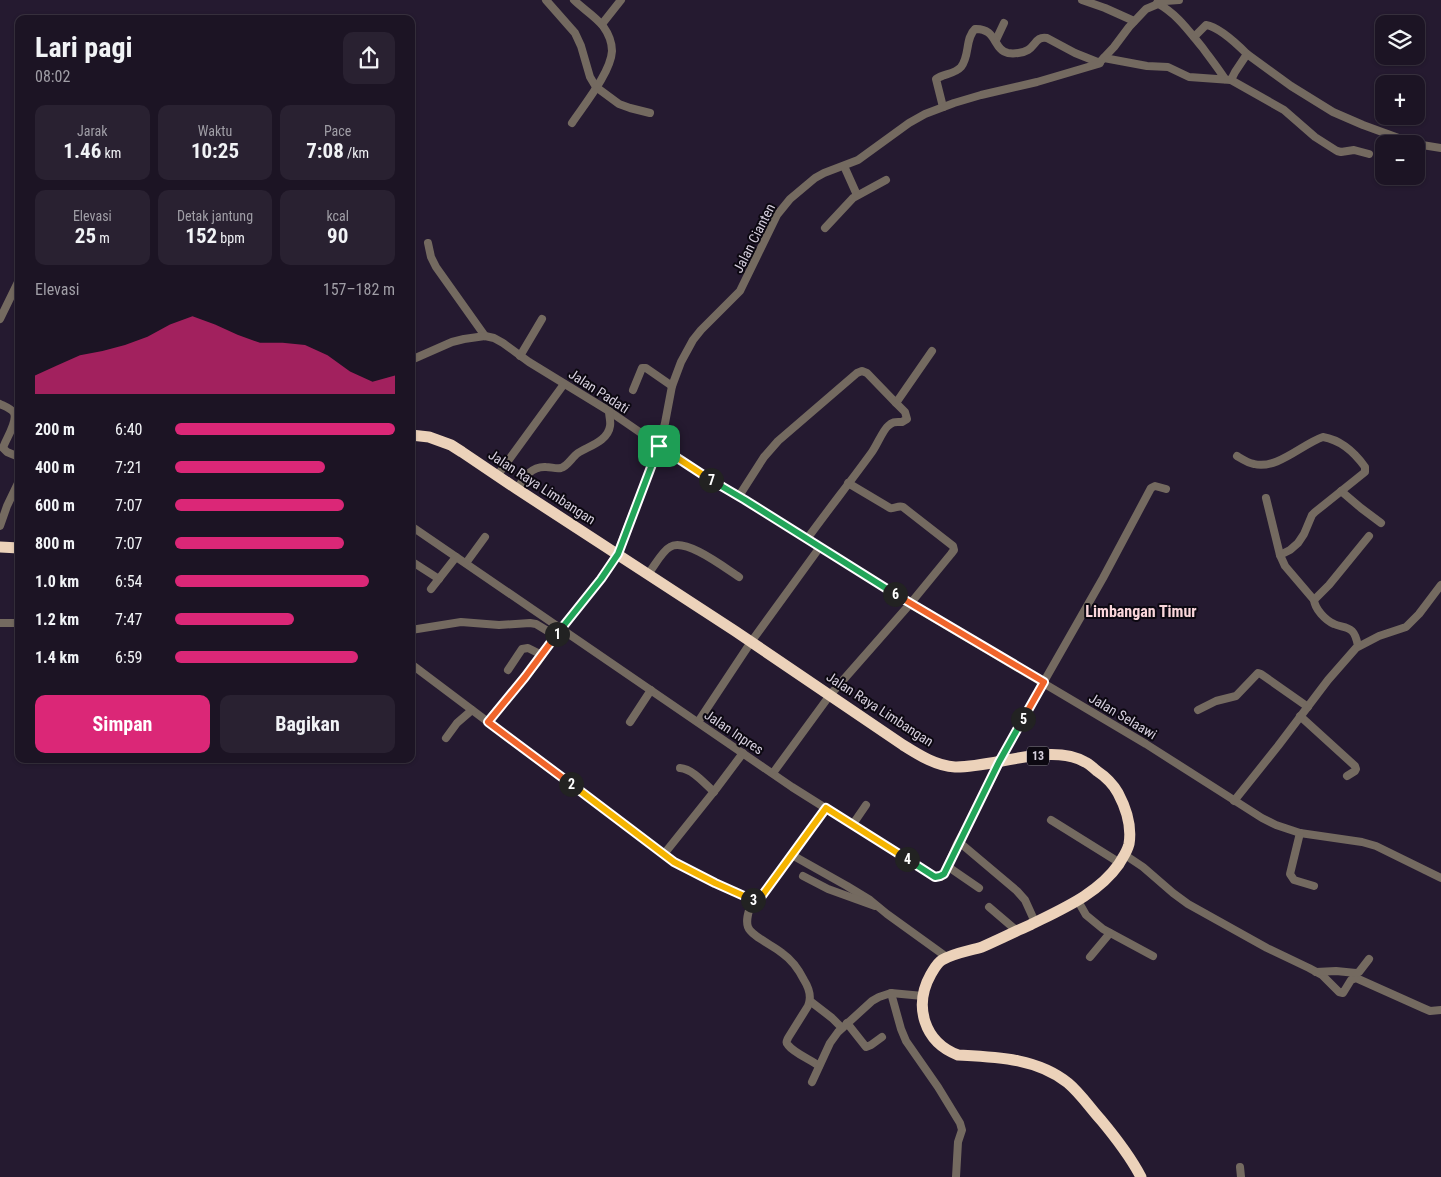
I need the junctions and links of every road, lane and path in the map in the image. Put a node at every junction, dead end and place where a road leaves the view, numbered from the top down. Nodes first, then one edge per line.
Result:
1 (546, 0) edge
2 (574, 0) edge
3 (620, 0) edge
4 (1082, 0) edge
5 (1179, 0) edge
6 (1158, 3) junction
7 (1134, 21) junction
8 (602, 24) junction
9 (1004, 24) dead end
10 (1194, 37) junction
11 (996, 40) junction
12 (1247, 54) junction
13 (1102, 60) junction
14 (1228, 79) junction
15 (596, 87) junction
16 (942, 107) junction
17 (650, 113) dead end
18 (572, 122) dead end
19 (1390, 135) edge
20 (1425, 146) edge
21 (1441, 148) edge
22 (1369, 154) dead end
23 (844, 166) junction
24 (886, 180) dead end
25 (857, 195) junction
26 (825, 228) dead end
27 (428, 243) dead end
28 (15, 288) edge
29 (0, 319) edge
30 (542, 319) dead end
31 (485, 336) junction
32 (932, 352) dead end
33 (520, 356) junction
34 (415, 358) edge
35 (564, 384) junction
36 (672, 386) junction
37 (633, 390) dead end
38 (896, 403) junction
39 (0, 404) edge
40 (608, 411) junction
41 (415, 435) edge
42 (659, 446) junction
43 (15, 455) edge
44 (1237, 456) dead end
45 (497, 476) junction
46 (848, 483) junction
47 (15, 489) edge
48 (517, 489) junction
49 (1166, 489) dead end
50 (1341, 491) junction
51 (739, 496) junction
52 (1266, 498) dead end
53 (1381, 523) dead end
54 (0, 526) edge
55 (415, 529) edge
56 (1369, 536) dead end
57 (485, 538) dead end
58 (807, 539) junction
59 (0, 547) edge
60 (820, 547) junction
61 (15, 548) edge
62 (618, 554) junction
63 (1280, 555) junction
64 (456, 557) junction
65 (466, 563) junction
66 (415, 564) edge
67 (648, 574) junction
68 (739, 577) dead end
69 (438, 579) junction
70 (1441, 585) edge
71 (431, 589) dead end
72 (1314, 600) junction
73 (910, 604) junction
74 (0, 623) edge
75 (15, 623) edge
76 (561, 628) junction
77 (415, 629) edge
78 (556, 636) junction
79 (751, 642) junction
80 (1358, 646) junction
81 (542, 655) junction
82 (415, 667) edge
83 (508, 670) dead end
84 (1044, 682) junction
85 (651, 690) junction
86 (830, 695) junction
87 (1308, 707) junction
88 (472, 710) junction
89 (1198, 710) dead end
90 (1300, 716) junction
91 (488, 722) junction
92 (630, 722) dead end
93 (698, 722) junction
94 (446, 738) dead end
95 (743, 753) junction
96 (999, 762) junction
97 (680, 768) dead end
98 (773, 773) junction
99 (1348, 776) dead end
100 (714, 792) junction
101 (1234, 800) junction
102 (866, 805) dead end
103 (826, 808) junction
104 (1051, 820) dead end
105 (853, 824) junction
106 (1300, 833) junction
107 (959, 842) junction
108 (664, 854) junction
109 (792, 855) junction
110 (1122, 859) junction
111 (947, 866) junction
112 (802, 876) dead end
113 (1441, 878) edge
114 (1314, 886) dead end
115 (979, 888) dead end
116 (752, 900) junction
117 (1078, 901) junction
118 (877, 906) junction
119 (989, 907) dead end
120 (1035, 922) junction
121 (1017, 931) junction
122 (1110, 933) junction
123 (1090, 956) dead end
124 (1153, 956) dead end
125 (948, 958) junction
126 (1369, 959) dead end
127 (1316, 972) junction
128 (891, 993) junction
129 (923, 996) junction
130 (810, 1001) junction
131 (1441, 1010) edge
132 (844, 1026) junction
133 (882, 1037) dead end
134 (819, 1066) junction
135 (812, 1082) dead end
136 (1240, 1167) dead end
137 (956, 1177) edge
138 (1141, 1177) edge
139 (1241, 1177) edge

1 - 15 street
2 - 8 street
3 - 8 street
4 - 7 street
5 - 6 street
6 - 7 street
6 - 10 street
7 - 13 street
8 - 15 street
9 - 11 street
10 - 12 street
10 - 14 street
11 - 13 street
11 - 16 street
12 - 14 street
12 - 19 street
13 - 14 street
13 - 16 street, Jalan Cianten
14 - 22 street
15 - 17 street
15 - 18 street
16 - 23 street, Jalan Cianten
20 - 21 street
23 - 25 street
23 - 36 street, Jalan Cianten
24 - 25 street
25 - 26 street
27 - 31 street
28 - 29 street
30 - 33 street
31 - 33 street, Jalan Padati
31 - 34 street
32 - 38 street
33 - 35 street, Jalan Padati
35 - 40 street, Jalan Padati
35 - 45 street
36 - 37 street
36 - 42 street, Jalan Cianten
38 - 46 street
38 - 51 street
39 - 43 street
40 - 42 street, Jalan Padati
40 - 48 street
41 - 45 highway, Jalan Raya Limbangan / 13
42 - 51 street, Jalan Padati
42 - 62 street, Jalan Cianten
44 - 50 street
45 - 48 highway, Jalan Raya Limbangan / 13
46 - 58 street
46 - 73 street
47 - 54 street
48 - 62 highway, Jalan Raya Limbangan / 13
49 - 84 street
50 - 53 street
50 - 63 street
51 - 58 street, Jalan Padati
52 - 63 street
55 - 64 street, Jalan Inpres
56 - 72 street
57 - 65 street
58 - 60 street, Jalan Padati
59 - 61 highway
60 - 73 street, Jalan Padati
60 - 79 street
62 - 67 highway, Jalan Raya Limbangan / 13
62 - 76 street, Jalan Cianten
63 - 72 street
64 - 65 street, Jalan Inpres
64 - 69 street
65 - 76 street, Jalan Inpres
66 - 69 street
67 - 68 street
67 - 79 highway, Jalan Raya Limbangan / 13
69 - 71 street
70 - 80 street
72 - 80 street
73 - 84 street, Jalan Selaawi
73 - 86 street
74 - 75 street
76 - 78 street, Jalan Cianten
76 - 85 street, Jalan Inpres
77 - 78 street
78 - 81 street, Jalan Cianten
79 - 86 highway, Jalan Raya Limbangan / 13
79 - 93 street
80 - 87 street
81 - 83 street
81 - 91 street, Jalan Cianten
82 - 88 street
84 - 96 street
84 - 101 street, Jalan Selaawi
85 - 92 street
85 - 93 street, Jalan Inpres
86 - 96 highway, Jalan Raya Limbangan / 13
86 - 98 street
87 - 89 street
87 - 90 street
88 - 91 street
88 - 94 street
90 - 99 street
90 - 101 street
91 - 108 street
93 - 95 street, Jalan Inpres
95 - 98 street, Jalan Inpres
95 - 100 street
96 - 107 street
96 - 110 highway, Jalan Raya Limbangan / 13
97 - 100 street
98 - 103 street, Jalan Inpres
100 - 108 street
101 - 106 street, Jalan Selaawi
102 - 105 street
103 - 105 street, Jalan Inpres
103 - 109 street
104 - 110 street
105 - 111 street, Jalan Inpres
106 - 113 street, Jalan Selaawi
106 - 114 street
107 - 111 street
107 - 120 street
108 - 116 street
109 - 116 street
109 - 118 street
110 - 117 highway, Jalan Raya Limbangan / 13
110 - 127 street
111 - 115 street
112 - 118 street
116 - 130 street
117 - 120 highway, Jalan Raya Limbangan / 13
117 - 122 street
118 - 125 street
119 - 121 street
120 - 121 highway, Jalan Raya Limbangan / 13
121 - 125 highway, Jalan Raya Limbangan / 13
122 - 123 street
122 - 124 street
125 - 129 highway, Jalan Raya Limbangan / 13
126 - 127 street
127 - 131 street
128 - 129 street
128 - 132 street
128 - 137 street
129 - 138 highway, Jalan Raya Limbangan / 13
130 - 132 street
130 - 134 street
132 - 133 street
132 - 134 street
134 - 135 street
136 - 139 street

